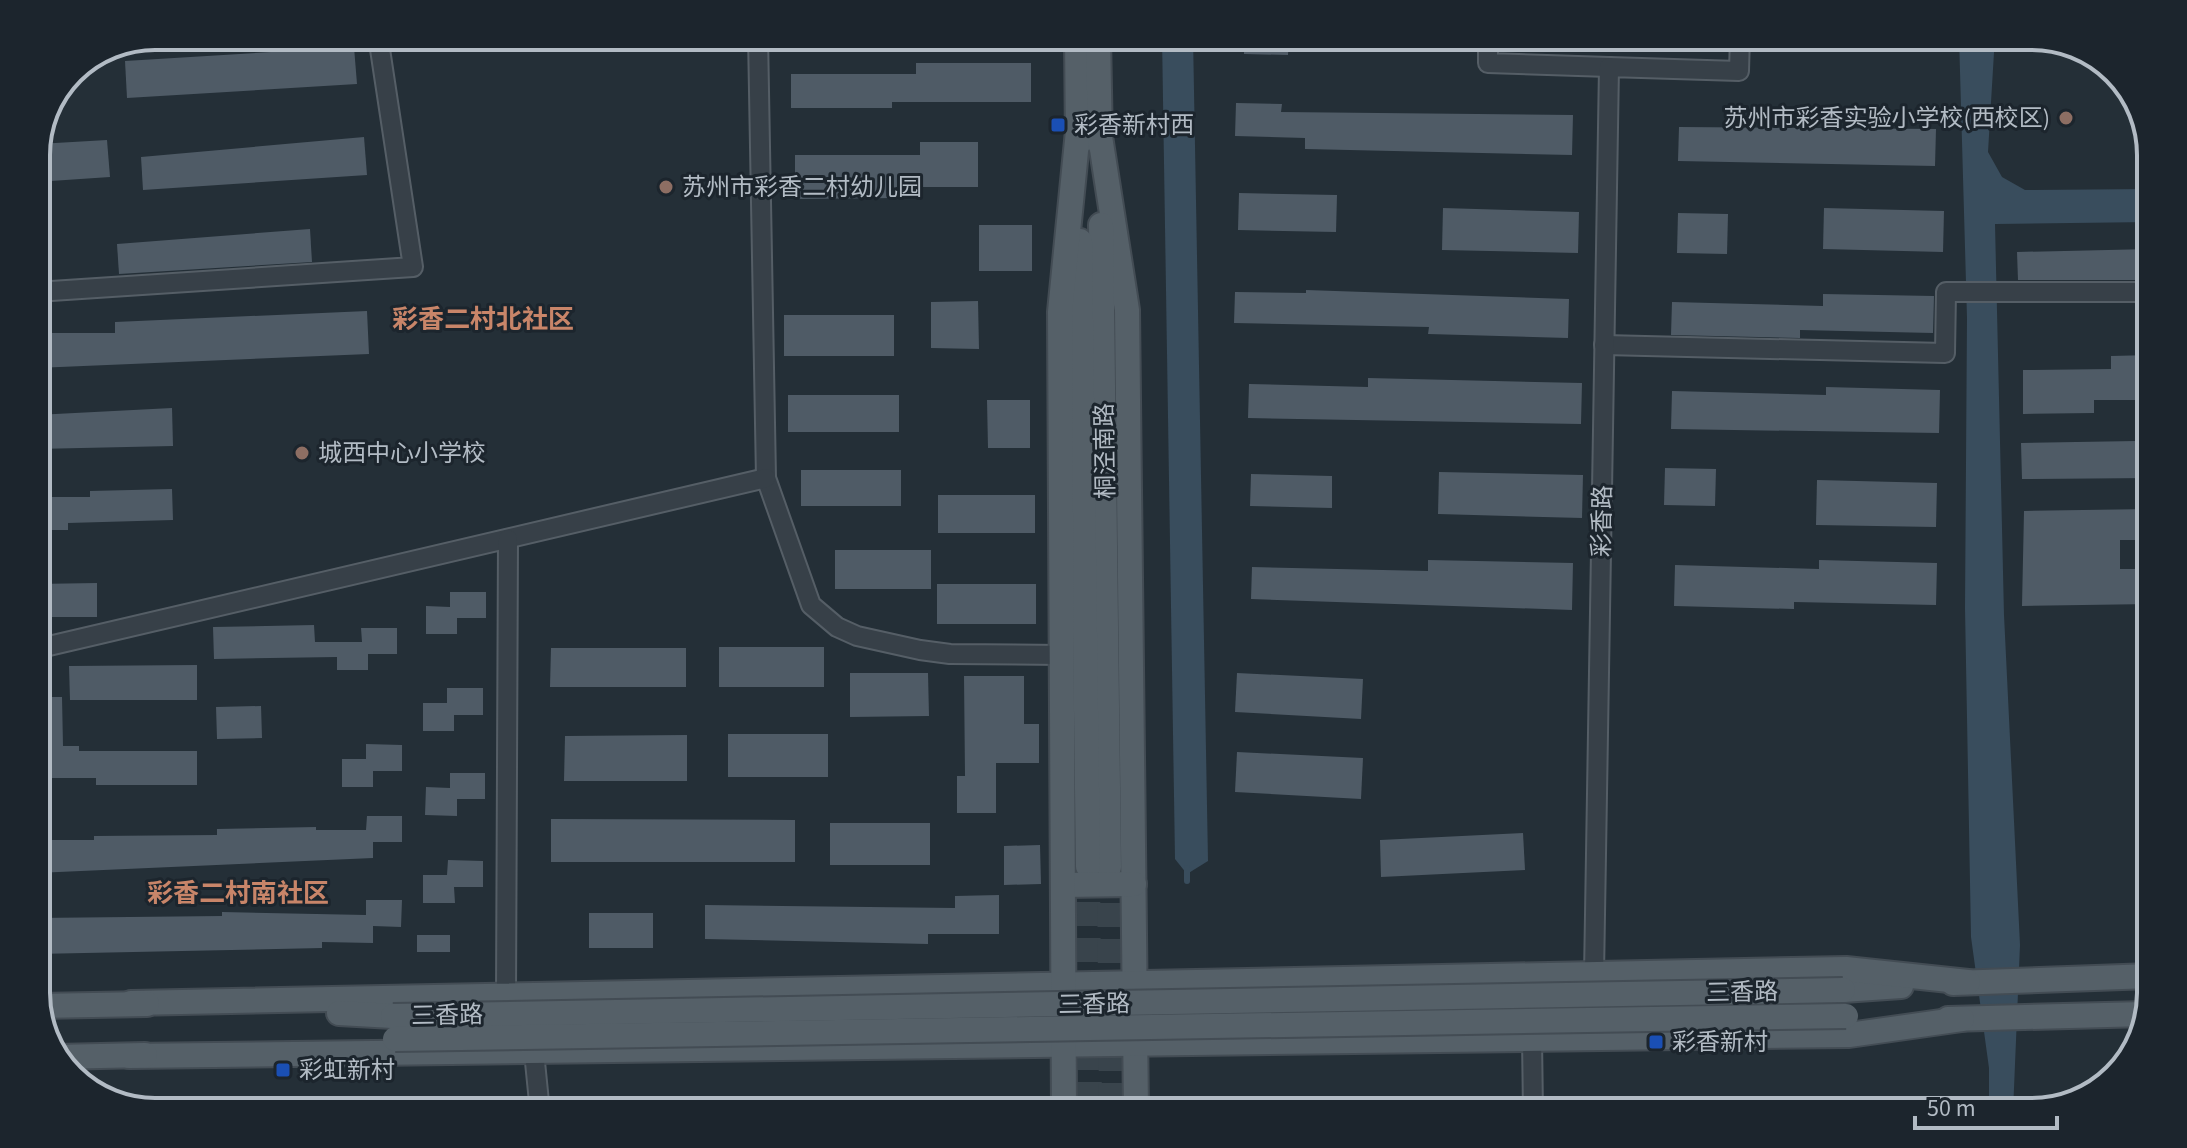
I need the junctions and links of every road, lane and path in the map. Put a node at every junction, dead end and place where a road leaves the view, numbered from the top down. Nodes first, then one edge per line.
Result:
1 (380, 50) edge
2 (758, 50) edge
3 (1079, 50) edge
4 (1097, 50) edge
5 (1488, 50) edge
6 (1740, 50) edge
7 (1609, 67) junction
8 (1089, 130) junction
9 (50, 291) edge
10 (2137, 292) edge
11 (1604, 345) junction
12 (766, 478) junction
13 (508, 539) junction
14 (50, 646) edge
15 (1062, 655) junction
16 (1098, 866) tunnel mouth
17 (1134, 884) junction
18 (1063, 885) junction
19 (1594, 975) junction
20 (2137, 976) edge
21 (1970, 982) junction
22 (1135, 983) junction
23 (1063, 985) junction
24 (506, 996) junction
25 (131, 1003) junction
26 (51, 1006) edge
27 (2135, 1014) edge
28 (1965, 1019) junction
29 (394, 1028) junction
30 (1532, 1039) junction
31 (1136, 1044) junction
32 (1063, 1045) junction
33 (534, 1052) junction
34 (129, 1056) junction
35 (72, 1057) edge
36 (539, 1098) edge
37 (1064, 1098) edge
38 (1136, 1098) edge
39 (1533, 1098) edge

1 - 9 street
2 - 12 street
3 - 8 main road, 桐泾南路
4 - 8 main road, 桐泾南路
5 - 7 street
6 - 7 street
7 - 11 street, 彩香路
8 - 15 main road
8 - 16 main road, 桐泾南路
8 - 17 main road
10 - 11 street
11 - 19 street, 彩香路
12 - 13 street
12 - 15 street
13 - 14 street
13 - 24 street
15 - 18 main road
17 - 18 main road
17 - 22 main road
18 - 23 main road
19 - 21 main road
19 - 22 main road
20 - 21 main road, 三香路
21 - 29 main road, 三香路, bridge
22 - 23 main road
22 - 31 main road
23 - 24 main road
23 - 32 main road
24 - 25 main road
25 - 26 main road, 三香路
25 - 29 main road, 三香路
27 - 28 main road, 三香路
28 - 29 main road, 三香路, bridge
28 - 30 main road
29 - 34 main road, 三香路
30 - 31 main road
30 - 39 street
31 - 32 main road
31 - 38 main road
32 - 33 main road
32 - 37 main road
33 - 34 main road
33 - 36 street
34 - 35 main road, 三香路

